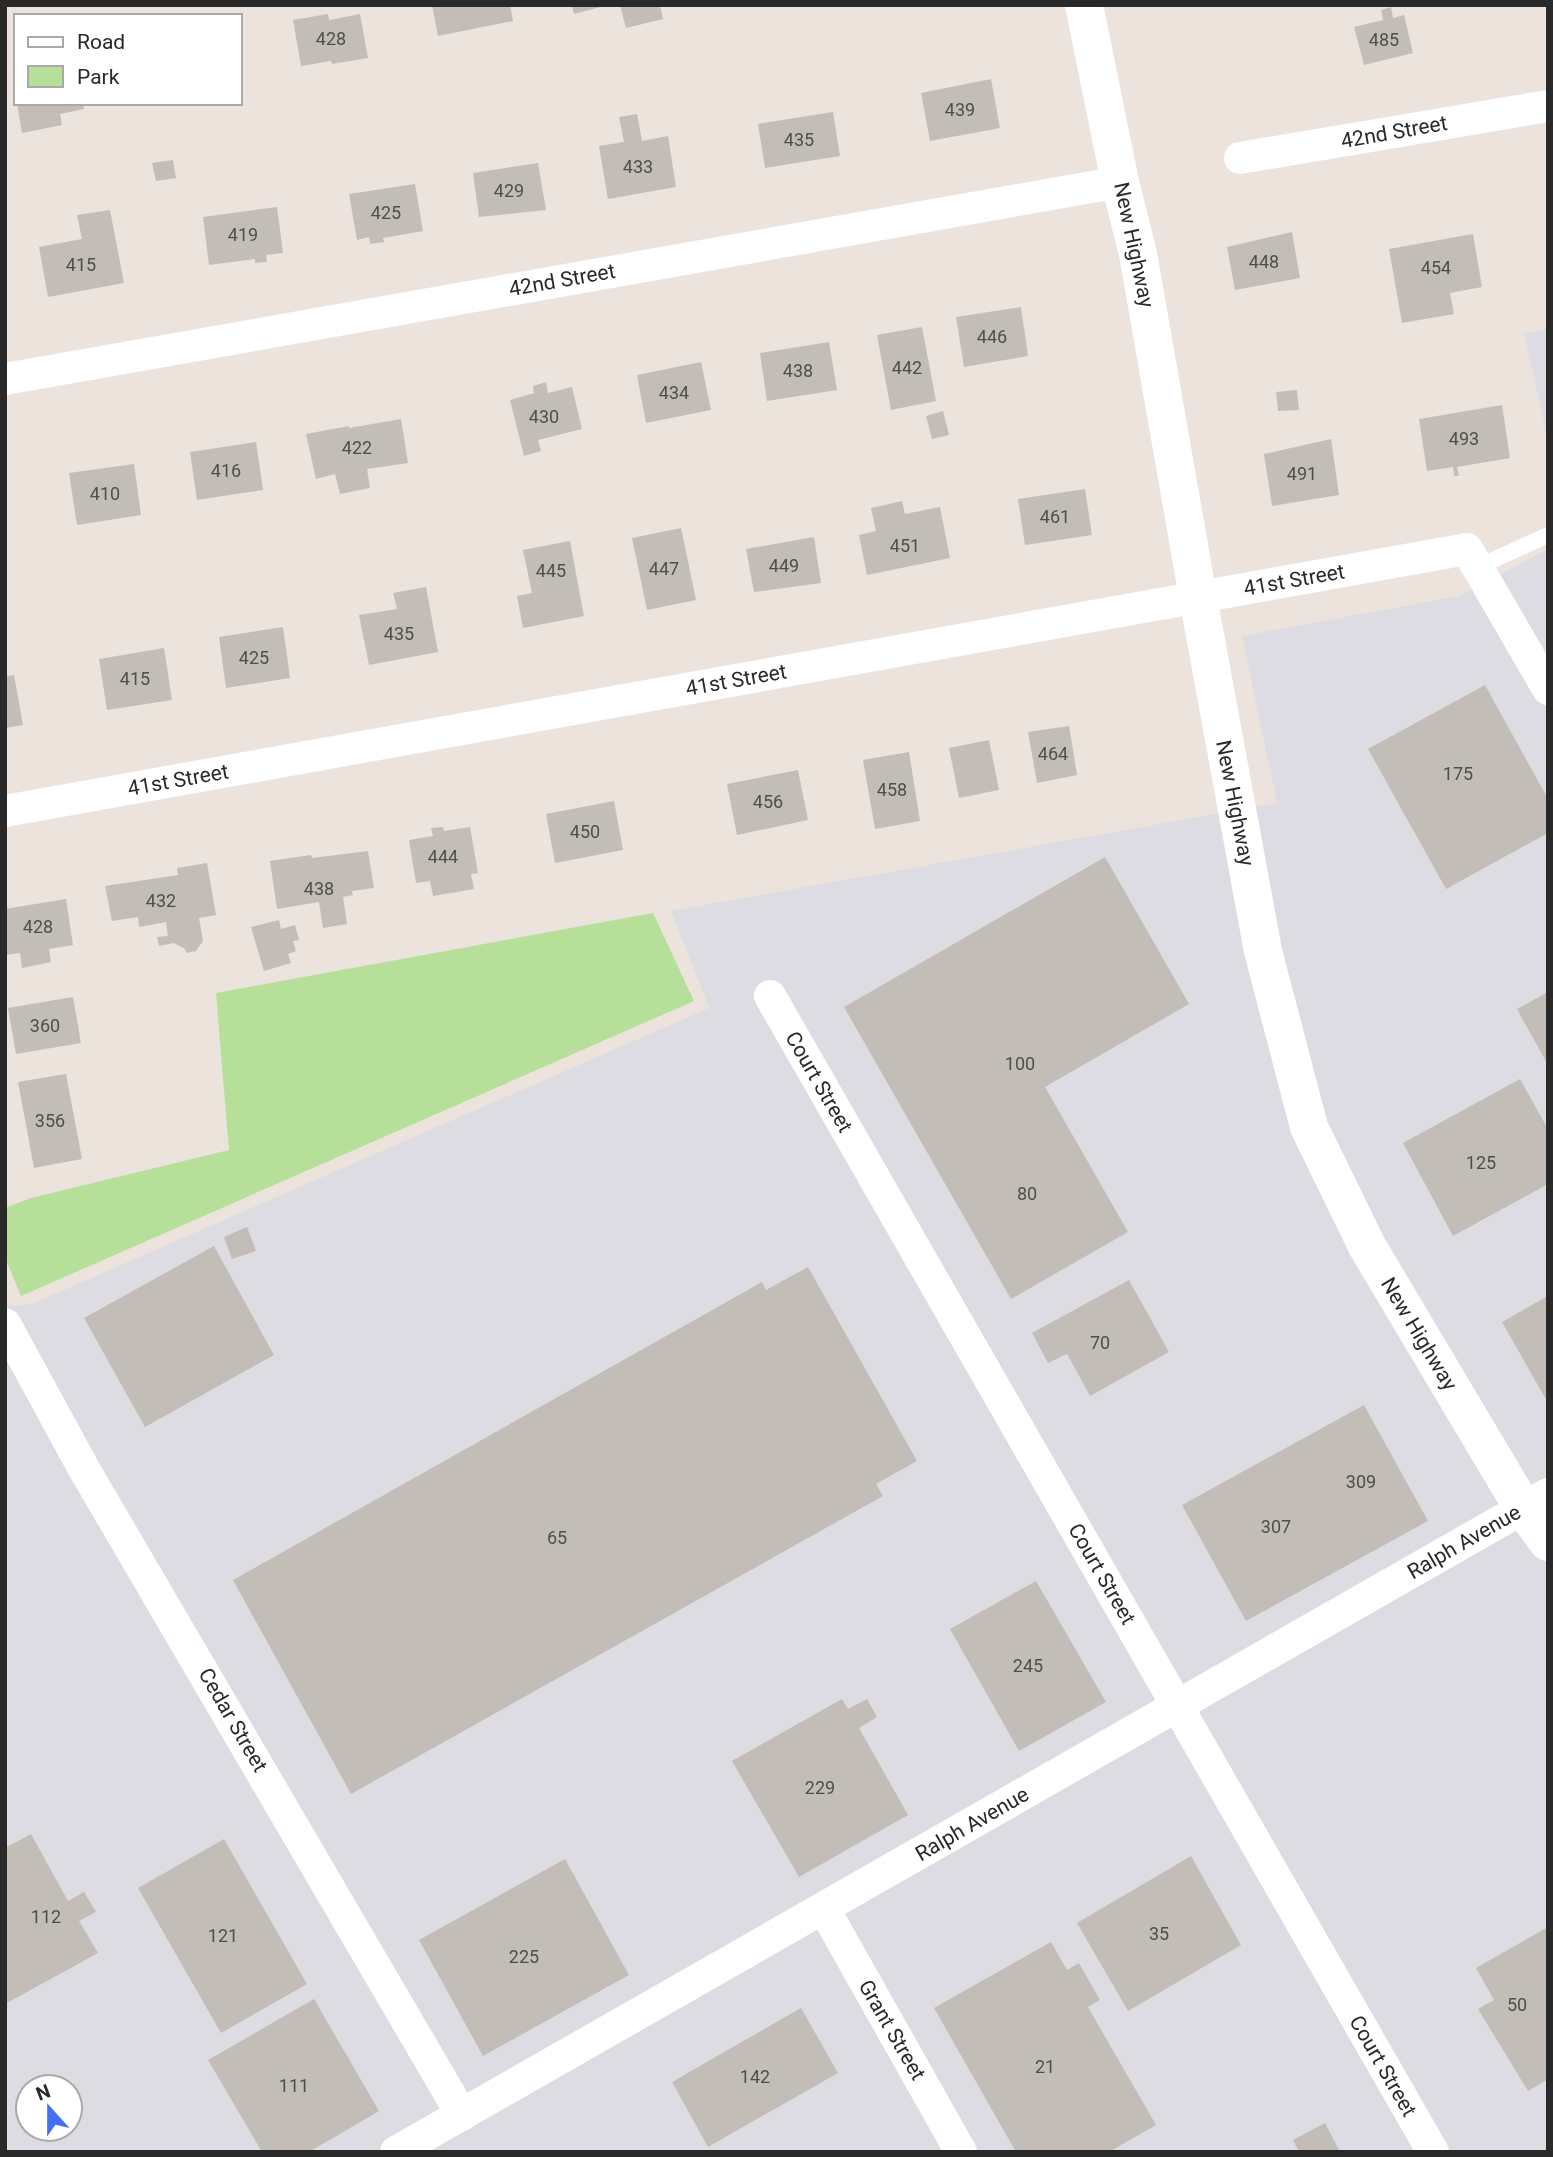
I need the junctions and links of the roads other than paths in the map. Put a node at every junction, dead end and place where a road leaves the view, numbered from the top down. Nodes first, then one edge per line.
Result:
1 (1084, 5) edge
2 (1548, 106) edge
3 (1240, 158) dead end
4 (1120, 182) junction
5 (5, 379) edge
6 (1548, 535) edge
7 (1473, 558) junction
8 (1198, 597) junction
9 (1548, 689) edge
10 (5, 811) edge
11 (770, 996) dead end
12 (5, 1324) edge
13 (1535, 1501) edge
14 (1548, 1542) edge
15 (1178, 1707) junction
16 (824, 1909) junction
17 (462, 2115) junction
18 (396, 2152) edge
19 (961, 2152) edge
20 (1433, 2152) edge

1 - 4 main road, New Highway
2 - 3 street, 42nd Street
4 - 5 street, 42nd Street
4 - 8 main road, New Highway
6 - 7 lane
7 - 8 street, 41st Street
7 - 9 street
8 - 10 street, 41st Street
8 - 13 main road, New Highway
11 - 15 street, Court Street
12 - 17 street, Cedar Street
13 - 14 main road, New Highway
13 - 15 street, Ralph Avenue
15 - 16 street, Ralph Avenue
15 - 20 street, Court Street
16 - 17 street, Ralph Avenue
16 - 19 street, Grant Street
17 - 18 street, Ralph Avenue

